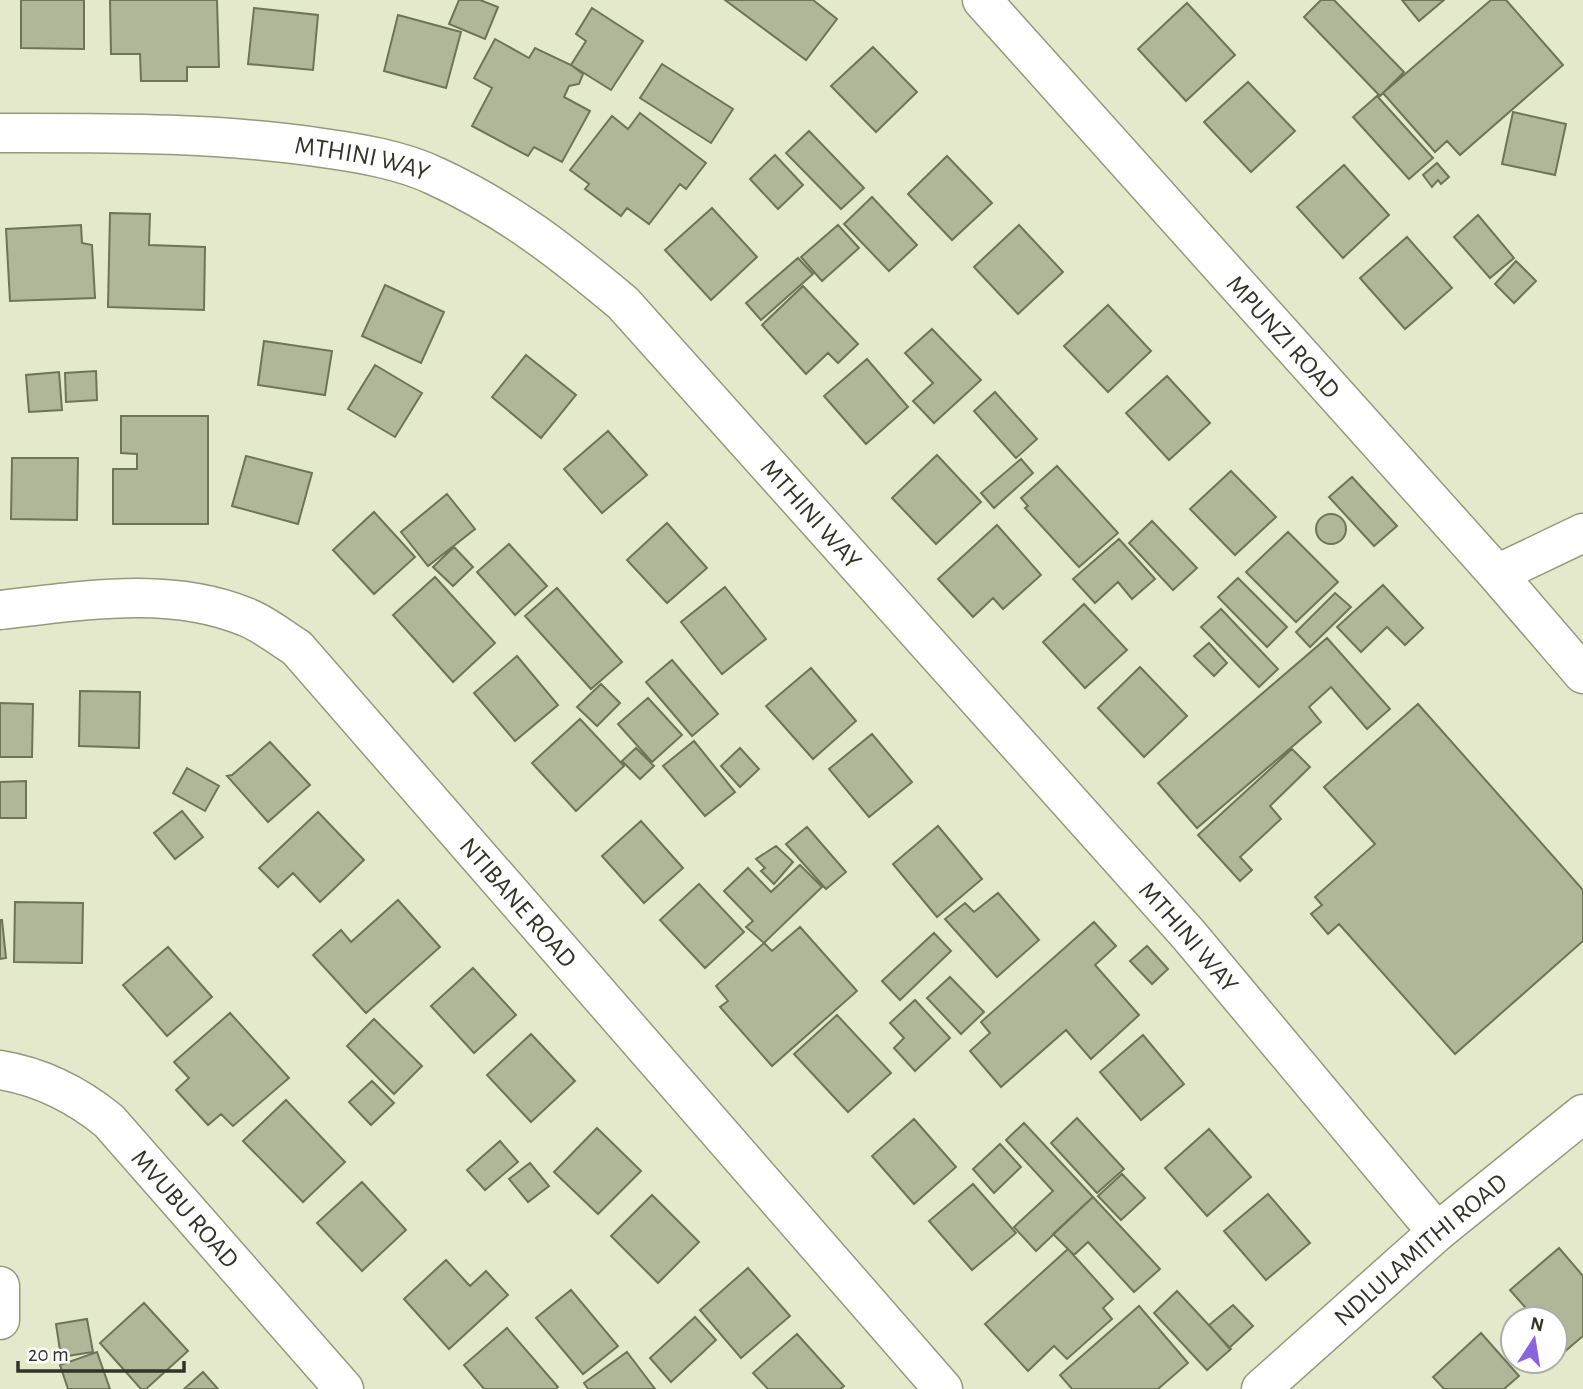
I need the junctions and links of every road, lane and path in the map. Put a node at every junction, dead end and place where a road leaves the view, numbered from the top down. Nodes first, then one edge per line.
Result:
1 (982, 0) edge
2 (0, 133) edge
3 (1583, 533) edge
4 (1497, 574) junction
5 (0, 610) edge
6 (1583, 674) edge
7 (0, 1070) edge
8 (1583, 1114) edge
9 (1437, 1232) junction
10 (0, 1286) edge
11 (0, 1320) edge
12 (344, 1389) edge
13 (943, 1389) edge
14 (1261, 1389) edge

1 - 4 street, MPUNZI ROAD
2 - 9 street, MTHINI WAY
3 - 4 street
4 - 6 street, MPUNZI ROAD
5 - 13 street, NTIBANE ROAD
7 - 12 street, MVUBU ROAD
8 - 9 street, NDLULAMITHI ROAD
9 - 14 street, NDLULAMITHI ROAD
10 - 11 street

